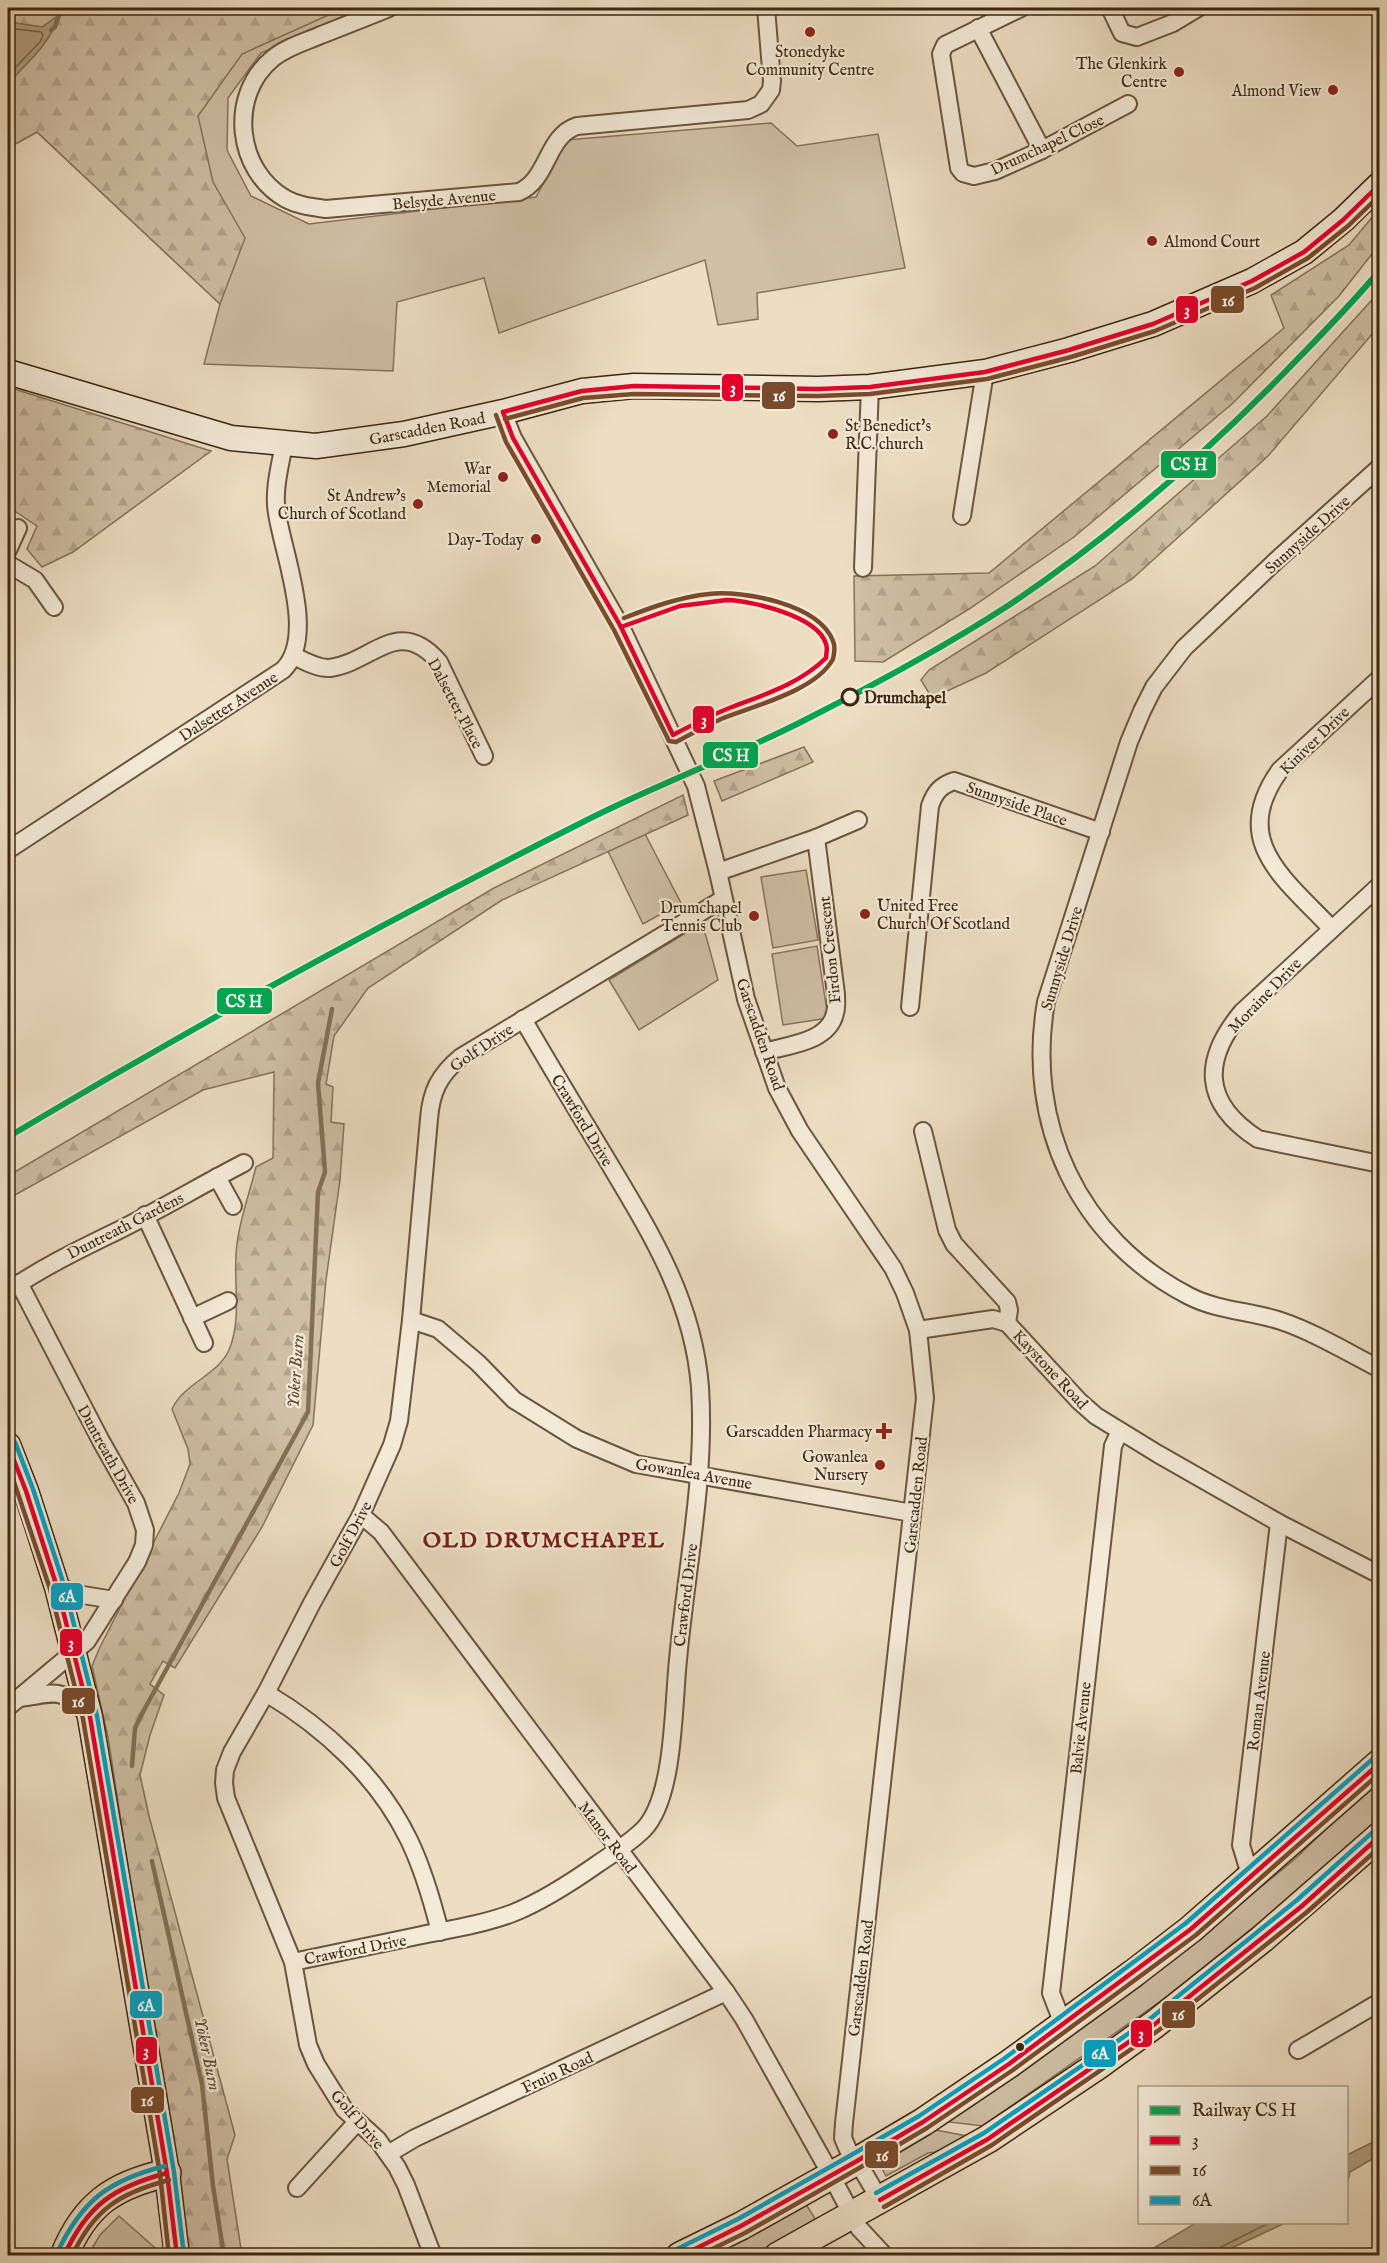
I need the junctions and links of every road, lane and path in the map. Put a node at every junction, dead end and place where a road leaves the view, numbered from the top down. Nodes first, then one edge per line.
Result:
1 (389, 8) edge
2 (766, 8) edge
3 (1021, 8) edge
4 (1110, 8) edge
5 (1198, 8) edge
6 (978, 28) junction
7 (1128, 104) dead end
8 (1042, 150) junction
9 (1380, 184) edge
10 (8, 372) edge
11 (985, 372) junction
12 (870, 387) junction
13 (503, 412) junction
14 (284, 444) junction
15 (1380, 467) edge
16 (962, 516) dead end
17 (18, 528) dead end
18 (8, 550) edge
19 (8, 564) edge
20 (863, 568) dead end
21 (54, 607) dead end
22 (294, 656) junction
23 (1380, 678) edge
24 (484, 756) dead end
25 (858, 820) dead end
26 (1101, 832) junction
27 (816, 838) junction
28 (8, 849) edge
29 (718, 872) junction
30 (1380, 885) edge
31 (723, 899) junction
32 (1331, 928) junction
33 (910, 1007) dead end
34 (523, 1019) junction
35 (764, 1052) junction
36 (923, 1131) dead end
37 (244, 1163) dead end
38 (1380, 1164) edge
39 (217, 1177) junction
40 (233, 1206) dead end
41 (145, 1215) junction
42 (13, 1287) edge
43 (228, 1301) dead end
44 (192, 1318) junction
45 (411, 1320) junction
46 (1007, 1323) junction
47 (918, 1330) junction
48 (204, 1343) dead end
49 (1380, 1369) edge
50 (1120, 1431) junction
51 (8, 1445) edge
52 (699, 1474) junction
53 (912, 1513) junction
54 (361, 1515) junction
55 (1279, 1523) junction
56 (1380, 1575) edge
57 (57, 1587) junction
58 (114, 1600) junction
59 (75, 1652) junction
60 (266, 1693) junction
61 (13, 1703) edge
62 (90, 1717) junction
63 (1380, 1763) edge
64 (1380, 1836) edge
65 (618, 1850) junction
66 (1251, 1878) junction
67 (440, 1932) junction
68 (293, 1962) junction
69 (726, 1992) junction
70 (1380, 2002) edge
71 (1063, 2024) junction
72 (1298, 2050) dead end
73 (357, 2122) junction
74 (388, 2154) junction
75 (857, 2161) junction
76 (167, 2173) junction
77 (831, 2176) junction
78 (297, 2188) dead end
79 (880, 2200) junction
80 (852, 2215) junction
81 (64, 2256) edge
82 (177, 2256) edge
83 (433, 2256) edge
84 (680, 2256) edge
85 (778, 2256) edge
86 (885, 2256) edge

1 - 2 street, Belsyde Avenue
3 - 6 street, Drumchapel Close
4 - 5 street
6 - 8 street
6 - 8 street, Drumchapel Close
7 - 8 street, Drumchapel Close
9 - 11 street
10 - 14 street, Garscadden Road
11 - 12 street
11 - 16 street
12 - 13 street
12 - 20 street
13 - 14 street, Garscadden Road
13 - 29 street, Garscadden Road
14 - 22 street
15 - 26 street, Sunnyside Drive
17 - 18 street
19 - 21 street
22 - 24 street, Dalsetter Place
22 - 28 street, Dalsetter Avenue
23 - 32 street, Kiniver Drive
25 - 27 street
26 - 33 street, Sunnyside Place
26 - 49 street, Sunnyside Drive
27 - 29 street
27 - 35 street, Firdon Crescent
29 - 31 street, Garscadden Road
30 - 32 street, Moraine Drive
31 - 34 street, Golf Drive
31 - 35 street, Garscadden Road
32 - 38 street, Moraine Drive
34 - 45 street, Golf Drive
34 - 52 street, Crawford Drive
35 - 47 street, Garscadden Road
36 - 46 street, Kaystone Road
37 - 39 street, Duntreath Gardens
39 - 40 street
39 - 41 street, Duntreath Gardens
41 - 42 street, Duntreath Gardens
41 - 44 street
42 - 58 street, Duntreath Drive
43 - 44 street
44 - 48 street
45 - 52 street, Gowanlea Avenue
45 - 54 street, Golf Drive
46 - 47 street
46 - 50 street, Kaystone Road
47 - 53 street, Garscadden Road
50 - 55 street, Kaystone Road
50 - 71 street, Balvie Avenue
51 - 57 street
52 - 53 street, Gowanlea Avenue
52 - 65 street, Crawford Drive
53 - 75 street, Garscadden Road
54 - 60 street, Golf Drive
54 - 65 street, Manor Road
55 - 56 street, Kaystone Road
55 - 66 street, Roman Avenue
57 - 58 street
57 - 59 street
58 - 59 street, Duntreath Drive
59 - 61 street, Duntreath Drive
59 - 62 street
60 - 67 street
60 - 68 street, Golf Drive
61 - 62 street
62 - 76 street
63 - 66 main road
64 - 79 main road
65 - 67 street, Crawford Drive
65 - 69 street, Manor Road
66 - 71 main road
67 - 68 street, Crawford Drive
68 - 73 street, Golf Drive
69 - 74 street, Fruin Road
69 - 77 street, Manor Road
70 - 72 street
71 - 75 main road
73 - 74 street, Golf Drive
73 - 78 street
74 - 83 street, Golf Drive
75 - 77 main road
75 - 79 street, Garscadden Road
76 - 81 main road
76 - 82 street
77 - 80 street, Manor Road
77 - 84 main road
79 - 80 main road
80 - 85 main road
80 - 86 street, Manor Road

